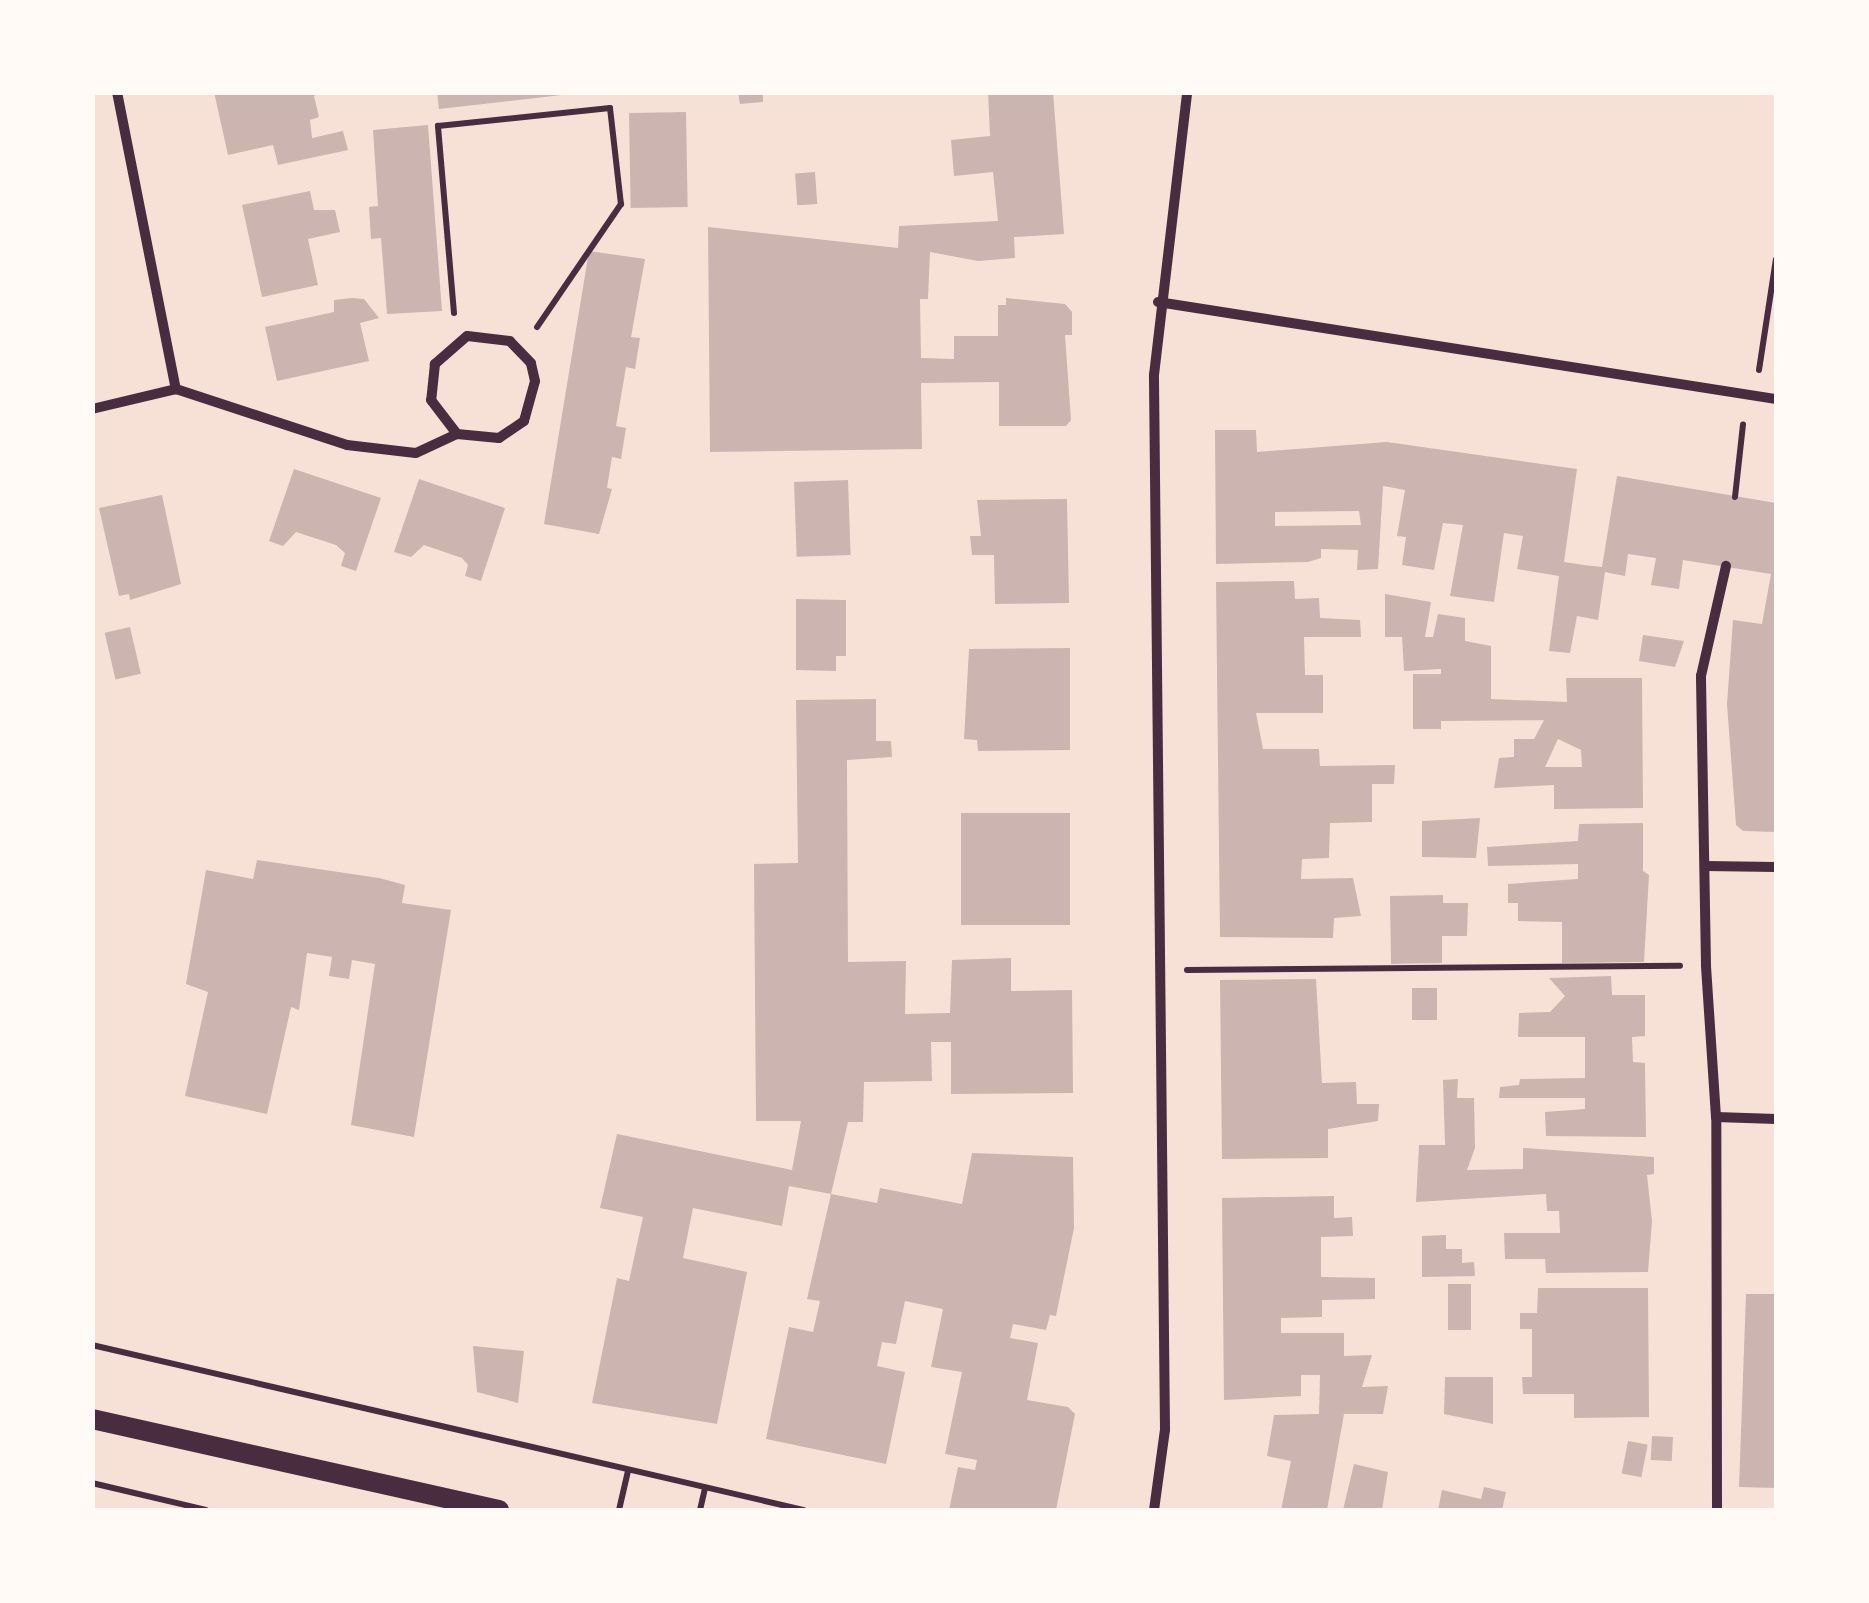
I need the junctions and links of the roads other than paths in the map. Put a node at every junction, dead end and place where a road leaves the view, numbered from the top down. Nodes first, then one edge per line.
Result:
1 (117, 92) edge
2 (1187, 92) edge
3 (1158, 302) junction
4 (176, 389) junction
5 (1776, 398) edge
6 (92, 409) edge
7 (457, 434) junction
8 (1726, 566) dead end
9 (1706, 866) junction
10 (1776, 867) edge
11 (1716, 1117) junction
12 (1776, 1119) edge
13 (92, 1420) edge
14 (500, 1510) edge
15 (1154, 1510) edge
16 (1717, 1510) edge

1 - 4 street
2 - 3 street
3 - 5 street
3 - 15 street
4 - 6 street
4 - 7 street
7 - 7 street
8 - 9 street
9 - 10 street
9 - 11 street
11 - 12 street
11 - 16 street
13 - 14 main road

